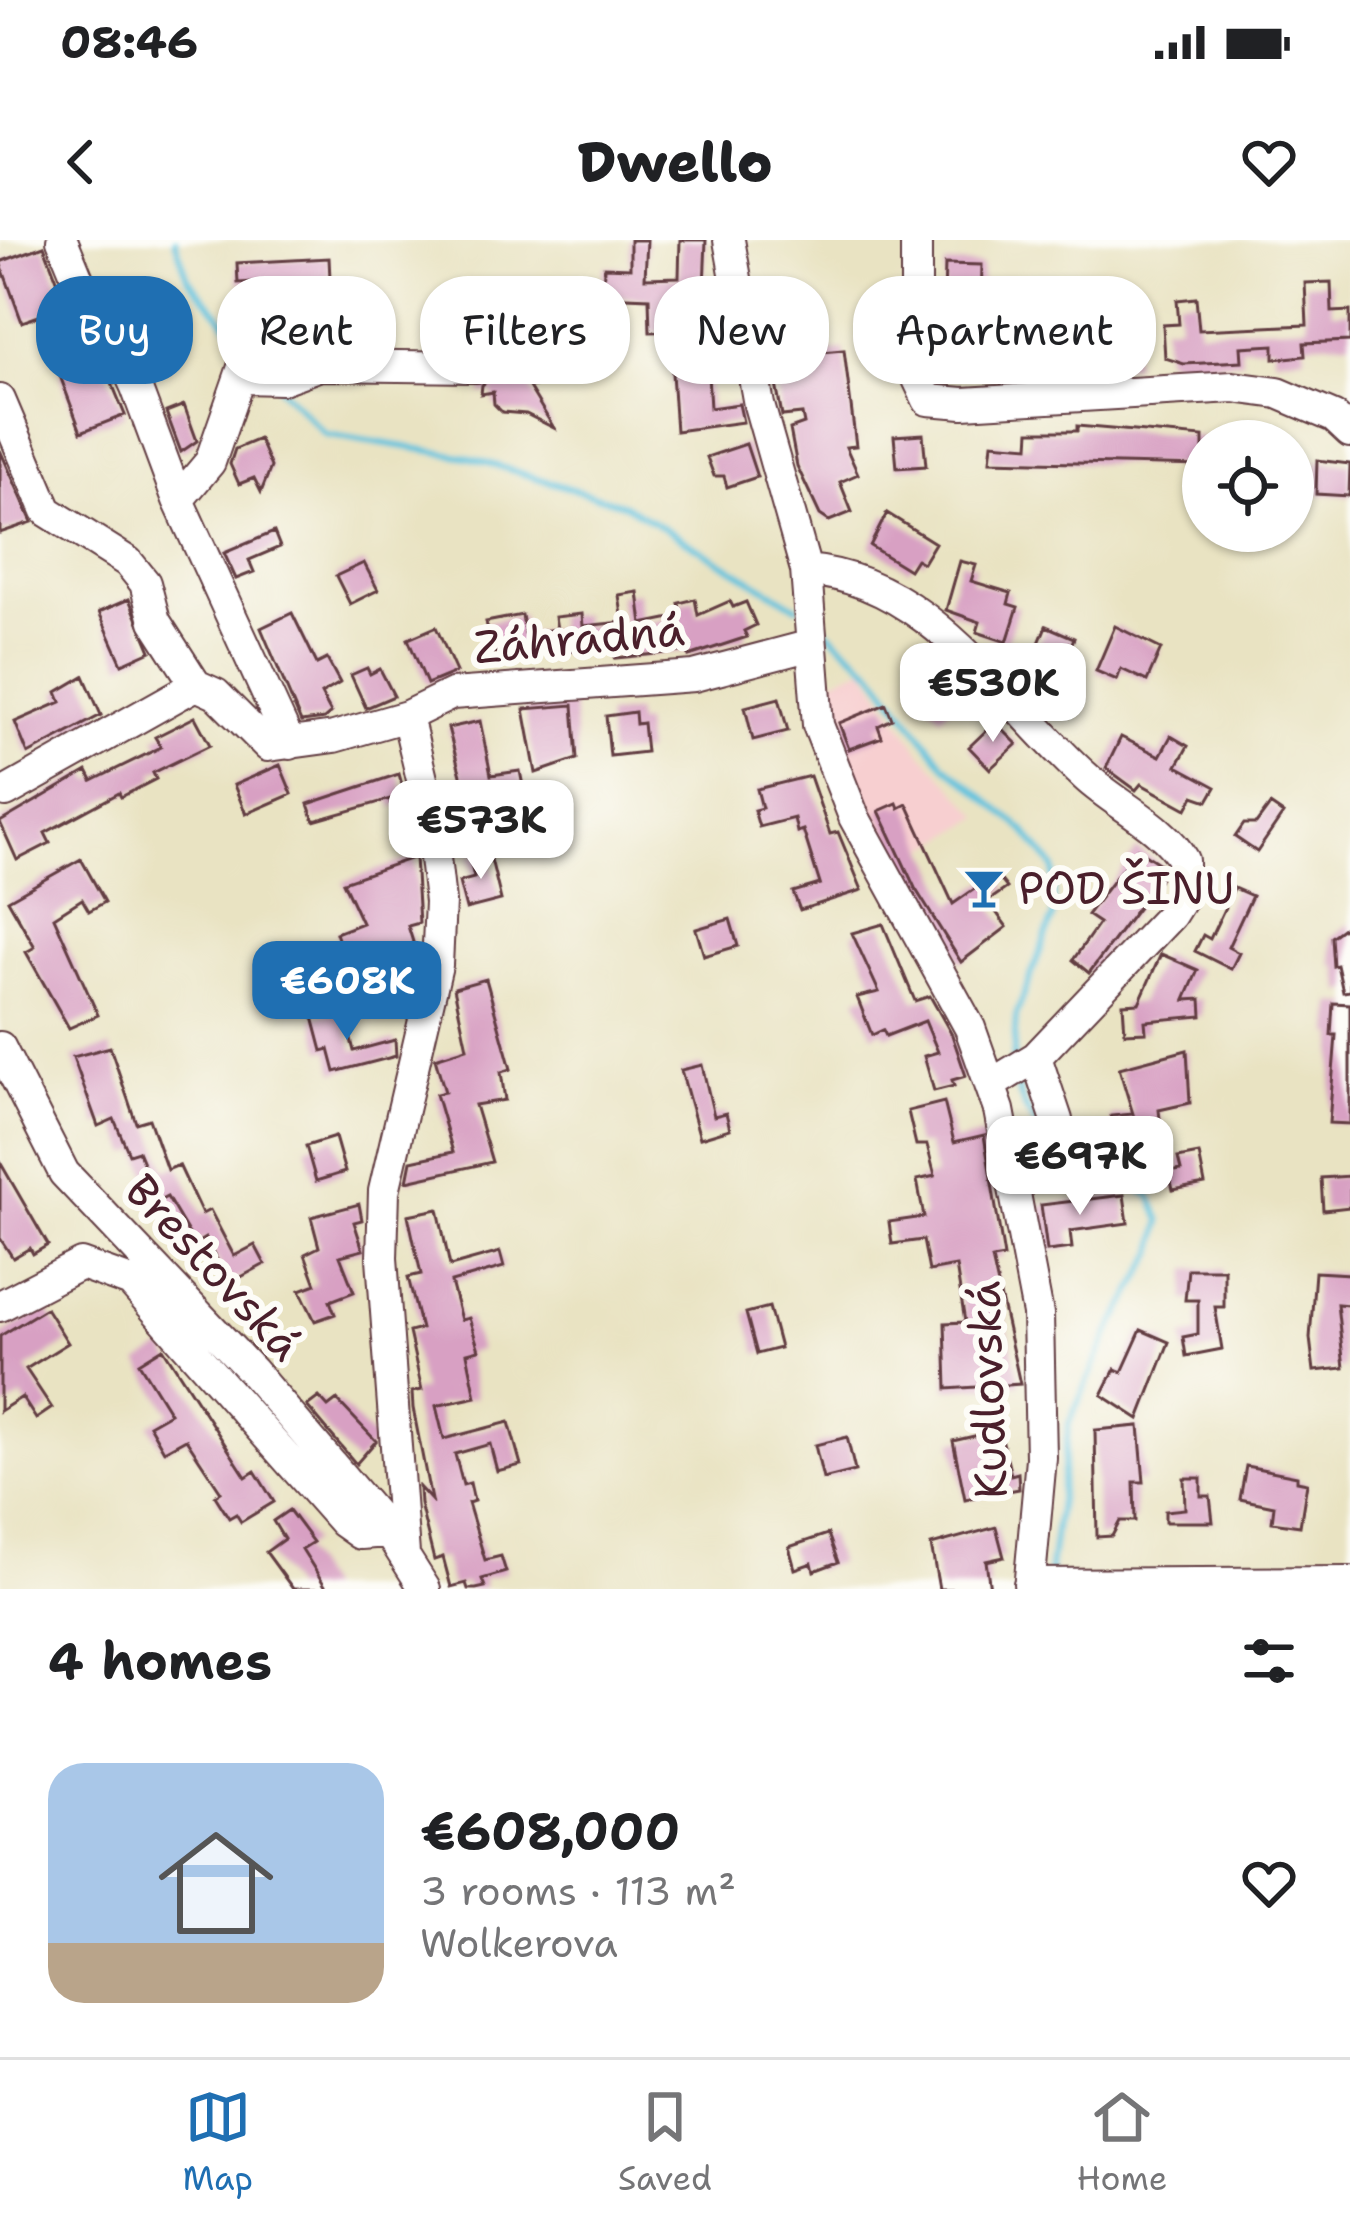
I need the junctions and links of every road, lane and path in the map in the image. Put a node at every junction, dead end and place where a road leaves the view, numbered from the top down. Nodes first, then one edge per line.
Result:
1 (62, 240) edge
2 (729, 240) edge
3 (916, 240) edge
4 (253, 384) edge
5 (0, 400) edge
6 (1350, 432) edge
7 (178, 500) junction
8 (807, 584) junction
9 (808, 638) junction
10 (196, 686) junction
11 (407, 716) junction
12 (290, 744) junction
13 (6, 792) dead end
14 (0, 1047) edge
15 (1014, 1071) junction
16 (1057, 1120) dead end
17 (0, 1306) edge
18 (396, 1543) junction
19 (1350, 1582) edge
20 (1039, 1586) edge
21 (1284, 1586) edge
22 (424, 1589) edge

1 - 7 street
2 - 8 street, Kudlovská
3 - 6 street
4 - 7 street
5 - 10 street
7 - 12 street
8 - 9 street, Kudlovská
8 - 15 street
9 - 11 street, Záhradná
9 - 15 street, Kudlovská
10 - 12 street
10 - 13 street
11 - 12 street, Záhradná
11 - 18 street
14 - 18 street, Brestovská
15 - 16 street
15 - 20 street, Kudlovská
17 - 18 street, Brestovská
18 - 22 street, Brestovská
19 - 21 street, Kudlovská
20 - 21 street, Kudlovská

